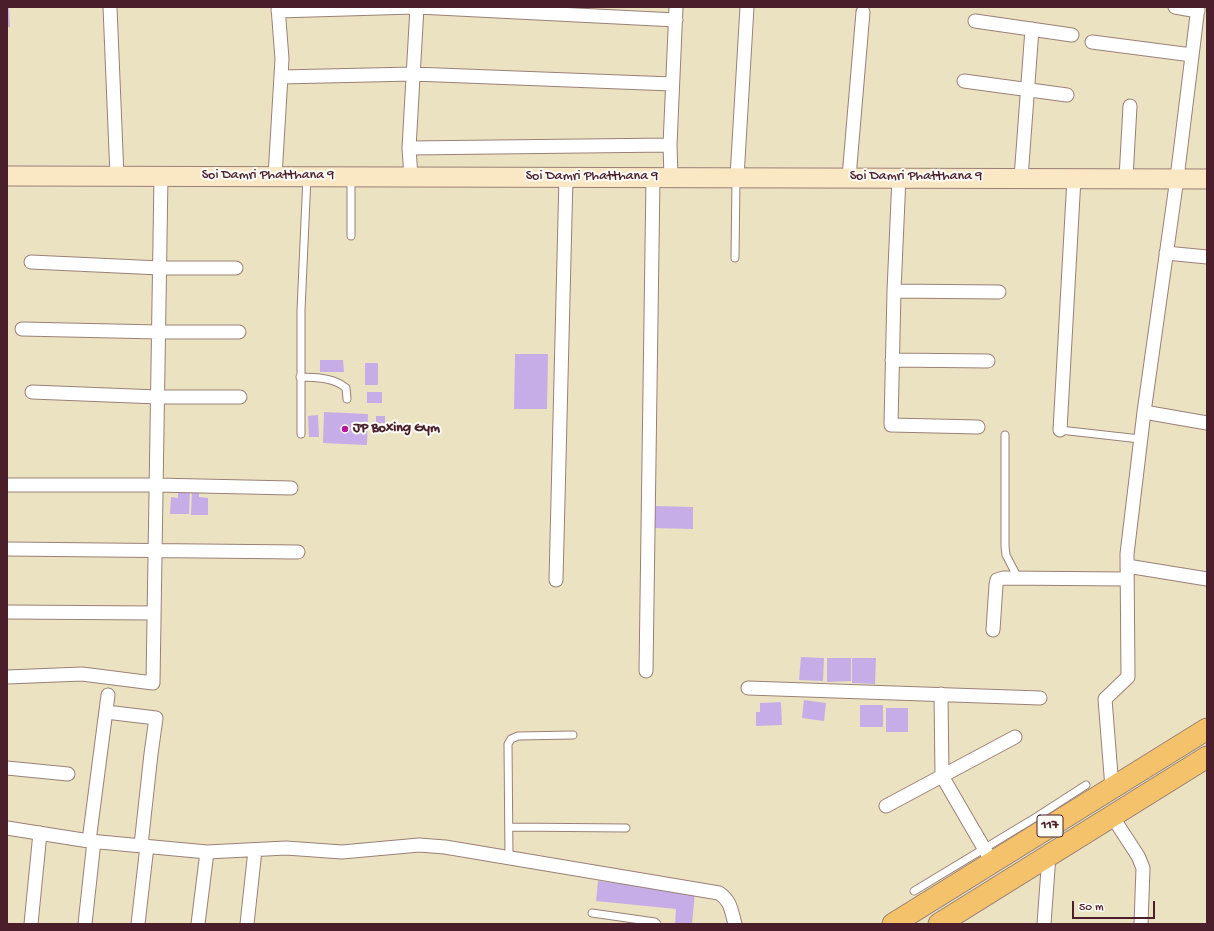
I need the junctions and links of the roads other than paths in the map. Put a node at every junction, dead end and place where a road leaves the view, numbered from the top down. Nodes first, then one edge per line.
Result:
1 (110, 7) edge
2 (416, 7) edge
3 (747, 7) edge
4 (1175, 7) edge
5 (278, 9) edge
6 (1198, 9) edge
7 (864, 12) dead end
8 (676, 13) edge
9 (975, 21) dead end
10 (1032, 29) junction
11 (1072, 35) dead end
12 (1092, 42) dead end
13 (1192, 55) junction
14 (413, 74) junction
15 (281, 77) junction
16 (964, 81) dead end
17 (672, 84) junction
18 (1026, 90) junction
19 (1067, 95) dead end
20 (1130, 106) dead end
21 (670, 145) junction
22 (410, 148) junction
23 (7, 176) edge
24 (117, 176) junction
25 (161, 176) junction
26 (276, 176) junction
27 (307, 176) junction
28 (352, 176) junction
29 (411, 177) junction
30 (566, 177) junction
31 (662, 177) junction
32 (736, 177) junction
33 (849, 177) junction
34 (899, 177) junction
35 (1021, 178) junction
36 (1074, 178) junction
37 (1126, 178) junction
38 (1177, 178) junction
39 (1207, 179) edge
40 (352, 236) dead end
41 (1166, 253) junction
42 (1207, 257) edge
43 (735, 258) dead end
44 (31, 262) dead end
45 (160, 268) junction
46 (236, 268) dead end
47 (894, 291) junction
48 (999, 292) dead end
49 (22, 329) dead end
50 (159, 332) junction
51 (239, 332) dead end
52 (892, 360) junction
53 (988, 361) dead end
54 (300, 377) junction
55 (32, 392) dead end
56 (158, 397) junction
57 (240, 397) dead end
58 (347, 399) dead end
59 (1144, 412) junction
60 (1207, 423) edge
61 (978, 427) dead end
62 (1060, 430) joint
63 (300, 434) dead end
64 (1004, 434) dead end
65 (1140, 440) junction
66 (7, 485) edge
67 (156, 485) junction
68 (291, 488) dead end
69 (7, 549) edge
70 (155, 550) junction
71 (298, 552) dead end
72 (1126, 572) junction
73 (1018, 578) junction
74 (1207, 579) edge
75 (556, 580) dead end
76 (7, 612) edge
77 (154, 613) junction
78 (992, 630) dead end
79 (646, 671) dead end
80 (7, 677) edge
81 (748, 688) dead end
82 (941, 694) junction
83 (108, 695) dead end
84 (1040, 698) dead end
85 (106, 712) junction
86 (1207, 729) edge
87 (573, 735) dead end
88 (1015, 737) dead end
89 (1207, 757) edge
90 (7, 768) edge
91 (68, 774) dead end
92 (942, 776) junction
93 (1086, 786) dead end
94 (1112, 788) junction
95 (1076, 801) junction
96 (886, 806) dead end
97 (1112, 816) junction
98 (509, 827) junction
99 (7, 828) edge
100 (626, 828) dead end
101 (40, 833) junction
102 (92, 841) junction
103 (144, 846) junction
104 (255, 850) junction
105 (207, 852) junction
106 (1049, 855) junction
107 (988, 856) junction
108 (509, 858) junction
109 (914, 891) dead end
110 (592, 913) dead end
111 (31, 924) edge
112 (85, 924) edge
113 (138, 924) edge
114 (198, 924) edge
115 (247, 924) edge
116 (658, 924) edge
117 (734, 924) edge
118 (893, 924) edge
119 (939, 924) edge
120 (1044, 924) edge
121 (1141, 924) edge

1 - 24 street
2 - 5 street
2 - 8 street
2 - 14 street
3 - 32 street
4 - 6 street
5 - 15 street
6 - 13 street
7 - 33 street
8 - 17 street
9 - 10 street
10 - 11 street
10 - 18 street
12 - 13 street
13 - 38 street
14 - 15 street
14 - 17 street
14 - 22 street
15 - 26 street
16 - 18 street
17 - 21 street
18 - 19 street
18 - 35 street
20 - 37 street
21 - 22 street
21 - 31 street
22 - 29 street
23 - 24 street, Soi Damri Phatthana 9
24 - 25 street, Soi Damri Phatthana 9
25 - 26 street, Soi Damri Phatthana 9
25 - 45 street
26 - 27 street, Soi Damri Phatthana 9
27 - 28 street, Soi Damri Phatthana 9
27 - 54 lane
28 - 29 street, Soi Damri Phatthana 9
28 - 40 lane
29 - 30 street, Soi Damri Phatthana 9
30 - 31 street, Soi Damri Phatthana 9
30 - 75 street
31 - 32 street, Soi Damri Phatthana 9
31 - 79 street
32 - 33 street, Soi Damri Phatthana 9
32 - 43 lane
33 - 34 street, Soi Damri Phatthana 9
34 - 35 street, Soi Damri Phatthana 9
34 - 47 street
35 - 36 street, Soi Damri Phatthana 9
36 - 37 street, Soi Damri Phatthana 9
36 - 62 street
37 - 38 street, Soi Damri Phatthana 9
38 - 39 street, Soi Damri Phatthana 9
38 - 41 street
41 - 42 street
41 - 59 street
44 - 45 street
45 - 46 street
45 - 50 street
47 - 48 street
47 - 52 street
49 - 50 street
50 - 51 street
50 - 56 street
52 - 53 street
52 - 61 street
54 - 58 lane
54 - 63 lane
55 - 56 street
56 - 57 street
56 - 67 street
59 - 60 street
59 - 65 street
62 - 65 lane
64 - 73 lane
65 - 72 street
66 - 67 street
67 - 68 street
67 - 70 street
69 - 70 street
70 - 71 street
70 - 77 street
72 - 73 street
72 - 74 street
72 - 94 street
73 - 78 street
76 - 77 street
77 - 80 street
81 - 82 street
82 - 84 street
82 - 92 street
83 - 85 street
85 - 102 street
85 - 103 street
86 - 94 main road, 117
87 - 98 lane
88 - 92 street
89 - 97 main road, 117
90 - 91 street
92 - 96 street
92 - 107 street
93 - 95 lane
94 - 95 main road, 117
95 - 107 main road, 117
97 - 106 main road, 117
97 - 121 street
98 - 100 lane
98 - 108 lane
99 - 101 street
101 - 102 street
101 - 111 street
102 - 103 street
102 - 112 street
103 - 105 street
103 - 113 street
104 - 105 street
104 - 108 street
104 - 115 street
105 - 114 street
106 - 119 main road, 117
106 - 120 street
107 - 109 lane
107 - 118 main road, 117
108 - 117 street
110 - 116 lane

